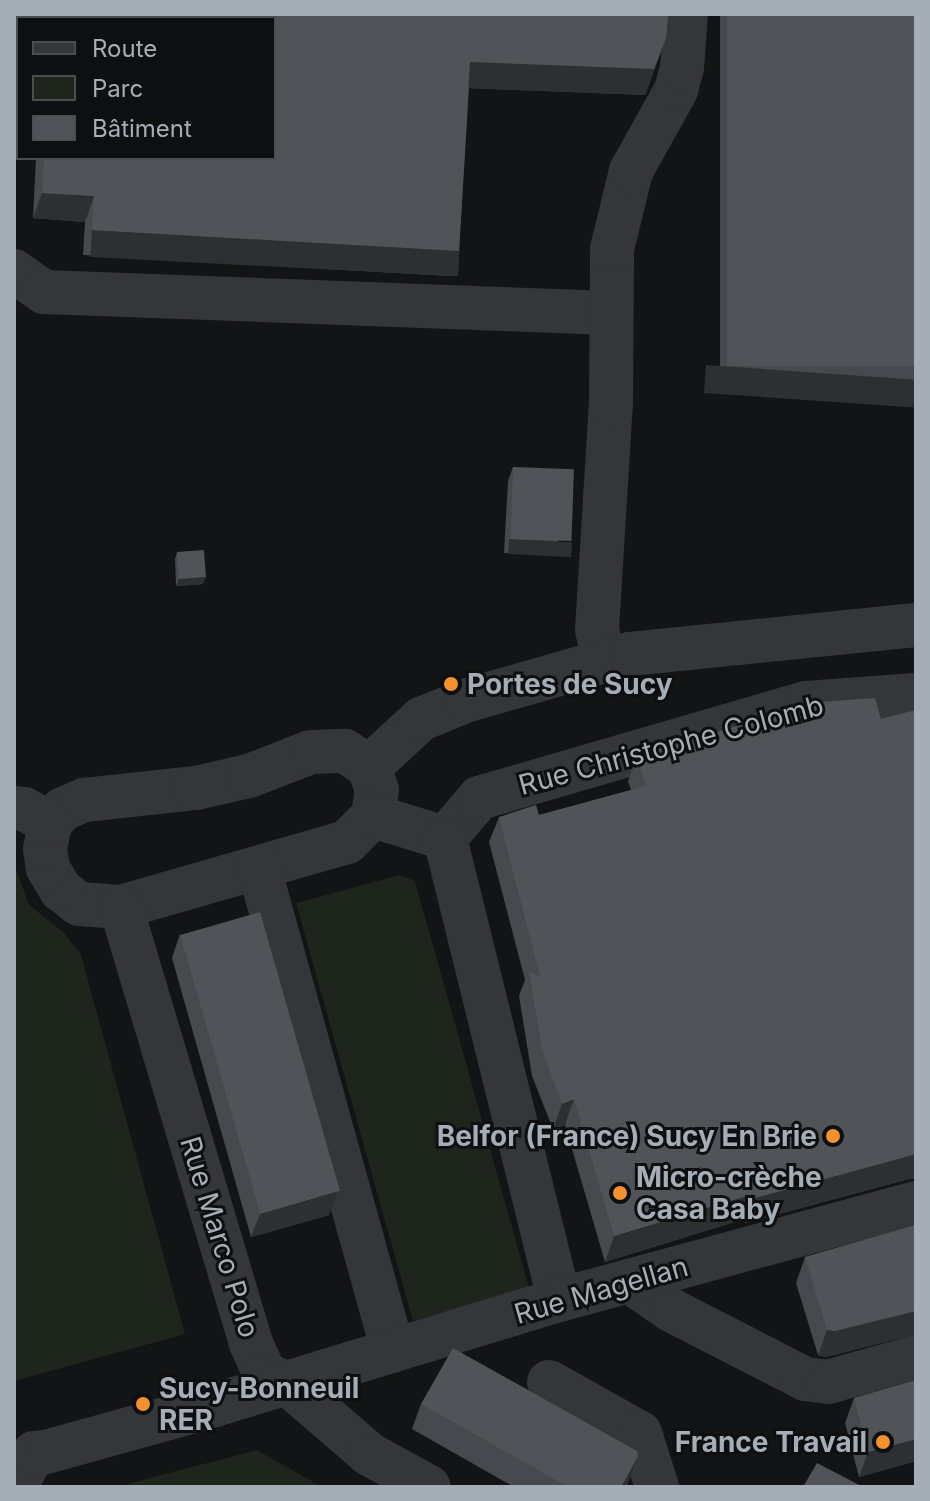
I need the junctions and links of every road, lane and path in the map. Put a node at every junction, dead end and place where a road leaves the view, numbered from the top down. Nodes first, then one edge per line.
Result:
1 (686, 14) edge
2 (14, 271) edge
3 (611, 313) junction
4 (916, 625) edge
5 (604, 662) junction
6 (916, 695) edge
7 (369, 767) junction
8 (32, 816) edge
9 (373, 816) junction
10 (445, 838) junction
11 (269, 864) junction
12 (121, 907) junction
13 (314, 996) dead end
14 (916, 1203) edge
15 (369, 1208) dead end
16 (629, 1281) junction
17 (559, 1300) junction
18 (402, 1349) junction
19 (916, 1357) edge
20 (549, 1382) dead end
21 (288, 1384) junction
22 (21, 1460) edge
23 (429, 1487) edge
24 (657, 1487) edge

1 - 3 street
2 - 3 street
3 - 5 street
4 - 5 street
5 - 7 street
6 - 10 street, Rue Christophe Colomb
7 - 8 street
7 - 9 street
8 - 12 street
9 - 10 street
9 - 11 street
10 - 17 street
11 - 12 street
11 - 13 street
11 - 18 street
12 - 21 street, Rue Marco Polo
14 - 16 street, Rue Magellan
15 - 18 street
16 - 17 street, Rue Magellan
16 - 19 street
17 - 18 street, Rue Magellan
18 - 21 street, Rue Magellan
20 - 24 street
21 - 22 street, Rue Magellan
21 - 23 street, Rue Marco Polo

